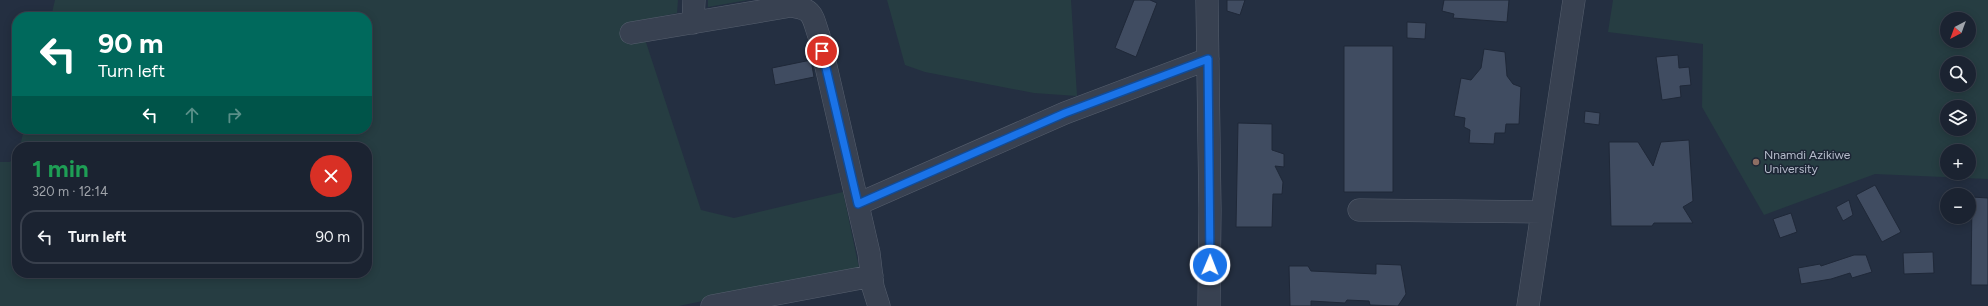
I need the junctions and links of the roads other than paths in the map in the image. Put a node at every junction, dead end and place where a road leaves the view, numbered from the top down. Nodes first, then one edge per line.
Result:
1 (694, 0) edge
2 (1207, 0) edge
3 (1574, 0) edge
4 (693, 23) junction
5 (631, 34) dead end
6 (1208, 59) junction
7 (858, 204) junction
8 (1359, 210) dead end
9 (1542, 212) junction
10 (872, 276) junction
11 (712, 306) edge
12 (879, 306) edge
13 (1209, 306) edge
14 (1528, 306) edge

1 - 4 street
2 - 6 street
3 - 9 street
4 - 5 street
4 - 7 street
6 - 7 street
6 - 13 street
7 - 10 street
8 - 9 street
9 - 14 street
10 - 11 street
10 - 12 street

